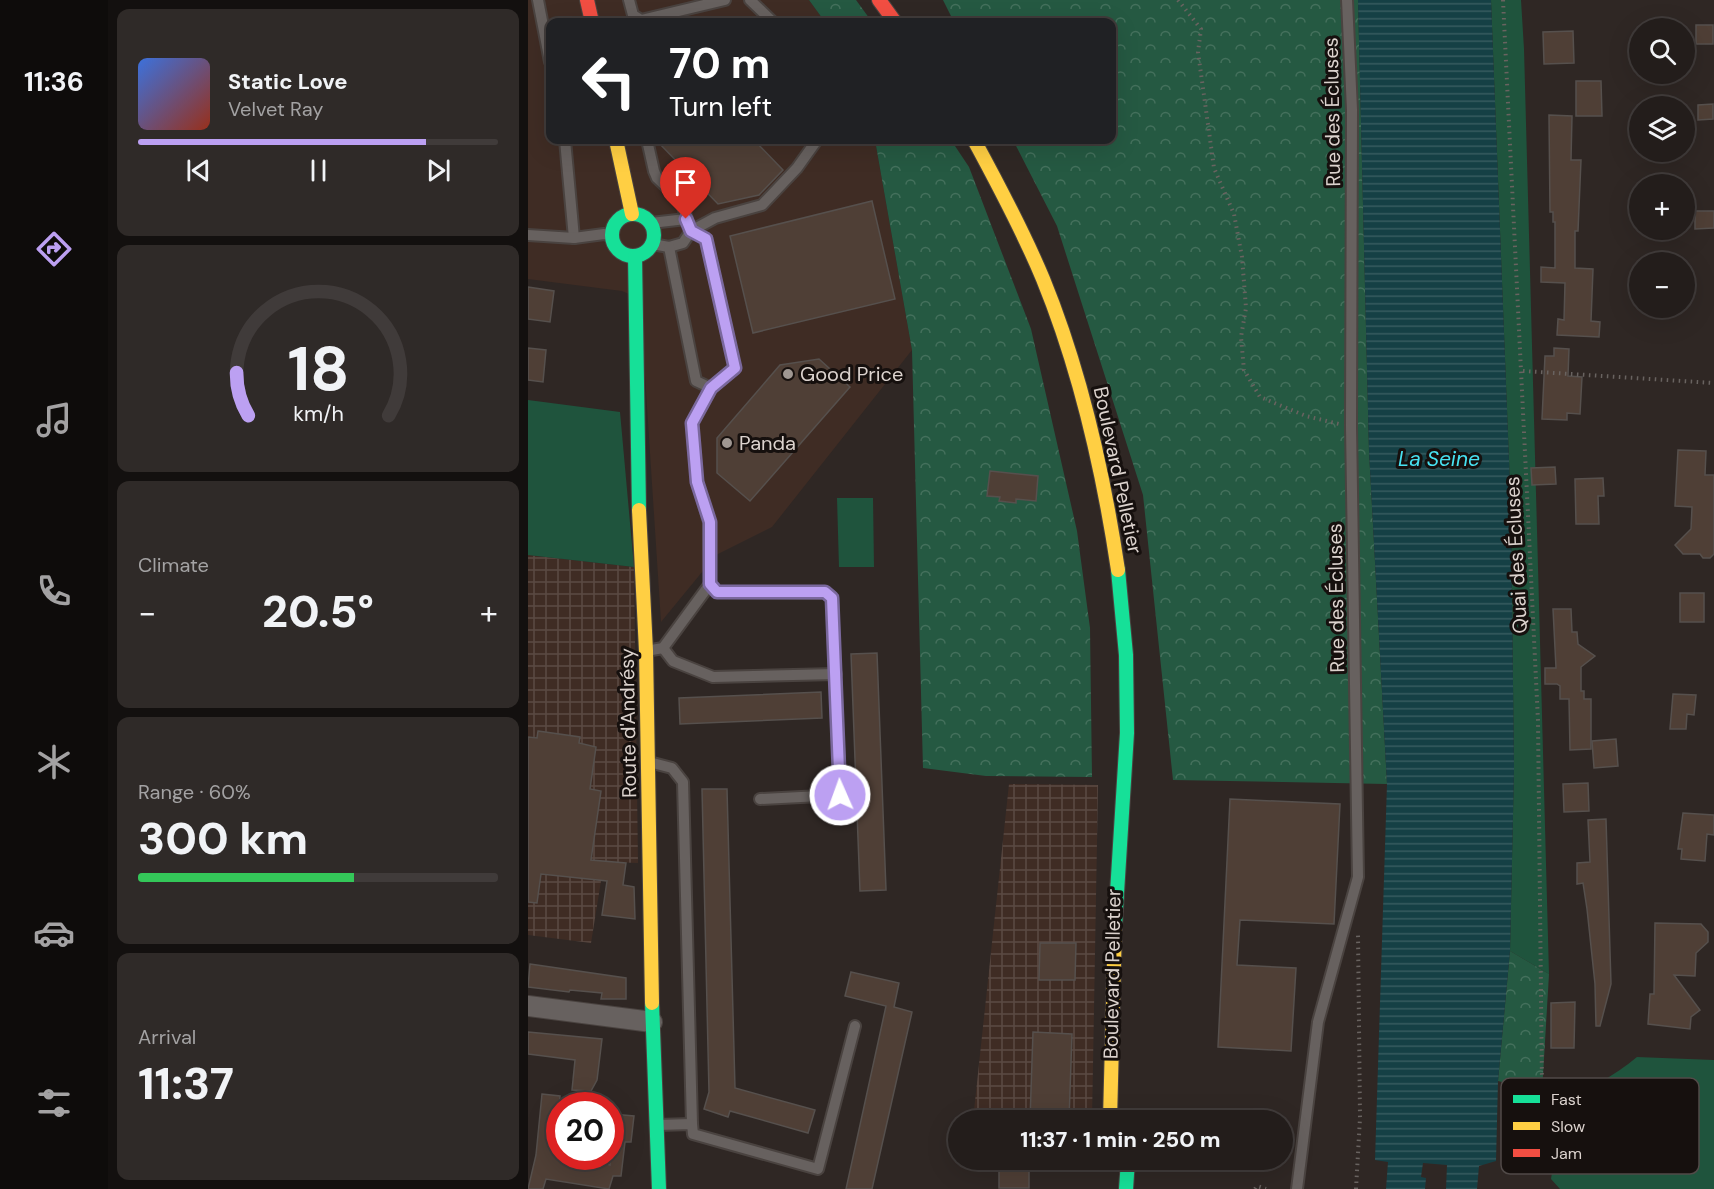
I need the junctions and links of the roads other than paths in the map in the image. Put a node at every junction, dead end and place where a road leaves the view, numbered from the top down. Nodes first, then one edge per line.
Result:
1 (538, 0) edge
2 (587, 0) edge
3 (629, 0) edge
4 (725, 0) edge
5 (750, 0) edge
6 (879, 0) edge
7 (1347, 0) edge
8 (591, 18) edge
9 (638, 18) edge
10 (649, 18) edge
11 (769, 18) edge
12 (892, 18) edge
13 (546, 41) edge
14 (565, 144) edge
15 (617, 144) edge
16 (649, 144) edge
17 (814, 144) edge
18 (976, 144) edge
19 (632, 214) junction
20 (686, 219) junction
21 (651, 223) junction
22 (691, 231) junction
23 (528, 235) edge
24 (612, 237) junction
25 (574, 238) junction
26 (652, 244) junction
27 (669, 247) junction
28 (635, 256) junction
29 (711, 388) junction
30 (710, 584) junction
31 (663, 648) junction
32 (646, 651) junction
33 (836, 674) junction
34 (648, 762) junction
35 (760, 799) dead end
36 (1125, 830) junction
37 (1133, 867) dead end
38 (528, 1006) edge
39 (652, 1022) junction
40 (855, 1026) dead end
41 (1110, 1110) edge
42 (692, 1124) junction
43 (657, 1125) junction
44 (1127, 1170) edge
45 (659, 1189) edge
46 (1126, 1189) edge
47 (1297, 1189) edge

1 - 13 lane
2 - 8 street
3 - 9 lane
4 - 10 lane
5 - 11 lane
6 - 12 street
7 - 47 lane, Rue des Écluses
14 - 25 lane
15 - 19 street
16 - 20 lane
17 - 22 lane
18 - 36 street, Boulevard Pelletier
19 - 21 street
19 - 24 street
20 - 21 lane
20 - 22 lane
21 - 26 street
22 - 27 lane
22 - 29 lane
23 - 25 lane
24 - 25 lane
24 - 28 street
26 - 27 lane
26 - 28 street
27 - 29 lane
28 - 32 street, Route d'Andrésy
29 - 30 lane
30 - 31 lane
30 - 33 lane
31 - 32 lane
31 - 33 lane
32 - 34 street, Route d'Andrésy
33 - 35 lane
34 - 39 street, Route d'Andrésy
34 - 42 lane
36 - 37 street, Boulevard Pelletier
36 - 41 street, Boulevard Pelletier
38 - 39 street
39 - 43 street, Route d'Andrésy
40 - 42 lane
42 - 43 lane
43 - 45 street, Route d'Andrésy
44 - 46 street

